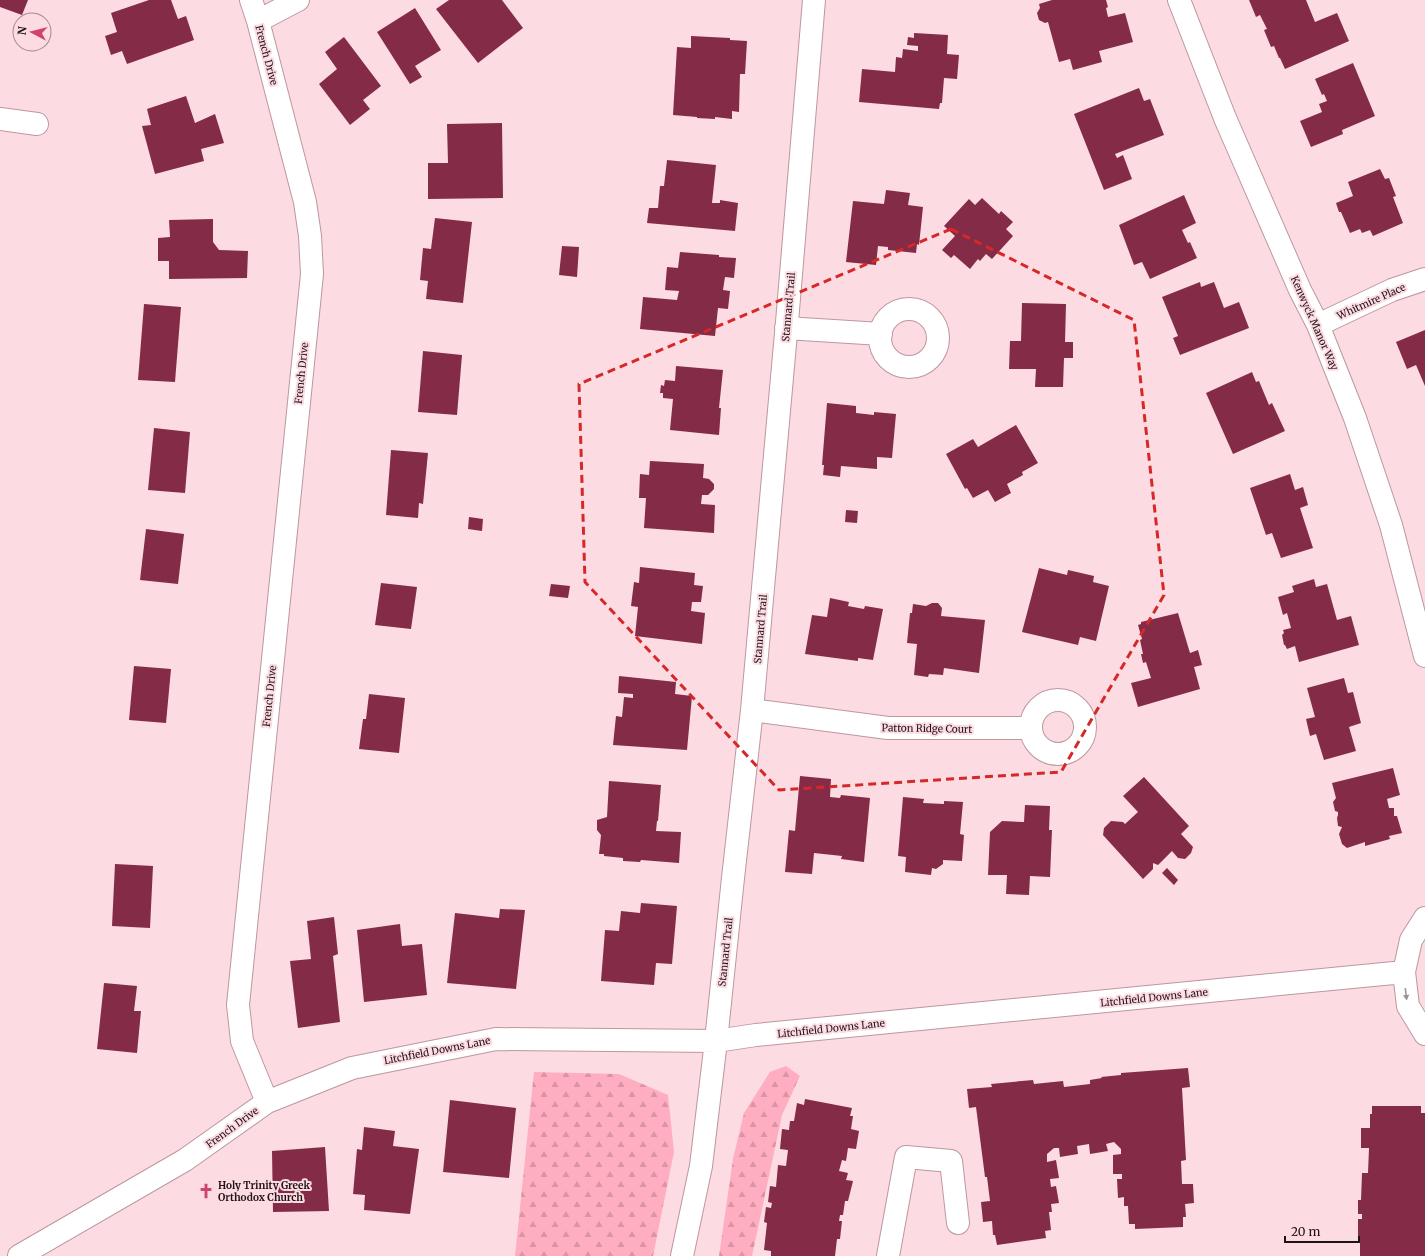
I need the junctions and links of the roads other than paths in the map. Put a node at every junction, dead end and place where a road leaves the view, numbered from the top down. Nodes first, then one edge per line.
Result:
1 (251, 0) edge
2 (298, 0) edge
3 (814, 0) edge
4 (1179, 0) edge
5 (258, 20) junction
6 (0, 119) edge
7 (37, 124) dead end
8 (1425, 279) edge
9 (1318, 325) junction
10 (786, 328) junction
11 (881, 334) dead end
12 (1424, 644) edge
13 (752, 710) junction
14 (1031, 728) dead end
15 (1425, 918) edge
16 (1404, 972) junction
17 (1425, 1034) edge
18 (716, 1041) junction
19 (267, 1102) junction
20 (958, 1223) dead end
21 (19, 1256) edge
22 (682, 1256) edge
23 (888, 1256) edge

1 - 5 street, French Drive
2 - 5 street
3 - 10 street, Stannard Trail
4 - 9 street, Kenwyck Manor Way
5 - 19 street, French Drive
6 - 7 street
8 - 9 street, Whitmire Place
9 - 12 street, Kenwyck Manor Way
10 - 11 street
10 - 13 street, Stannard Trail
13 - 14 street, Patton Ridge Court
13 - 18 street, Stannard Trail
15 - 16 street
16 -> 17 street
16 - 18 street, Litchfield Downs Lane
18 - 19 street, Litchfield Downs Lane
18 - 22 street, Stannard Trail
19 - 21 street, French Drive
20 - 23 street

